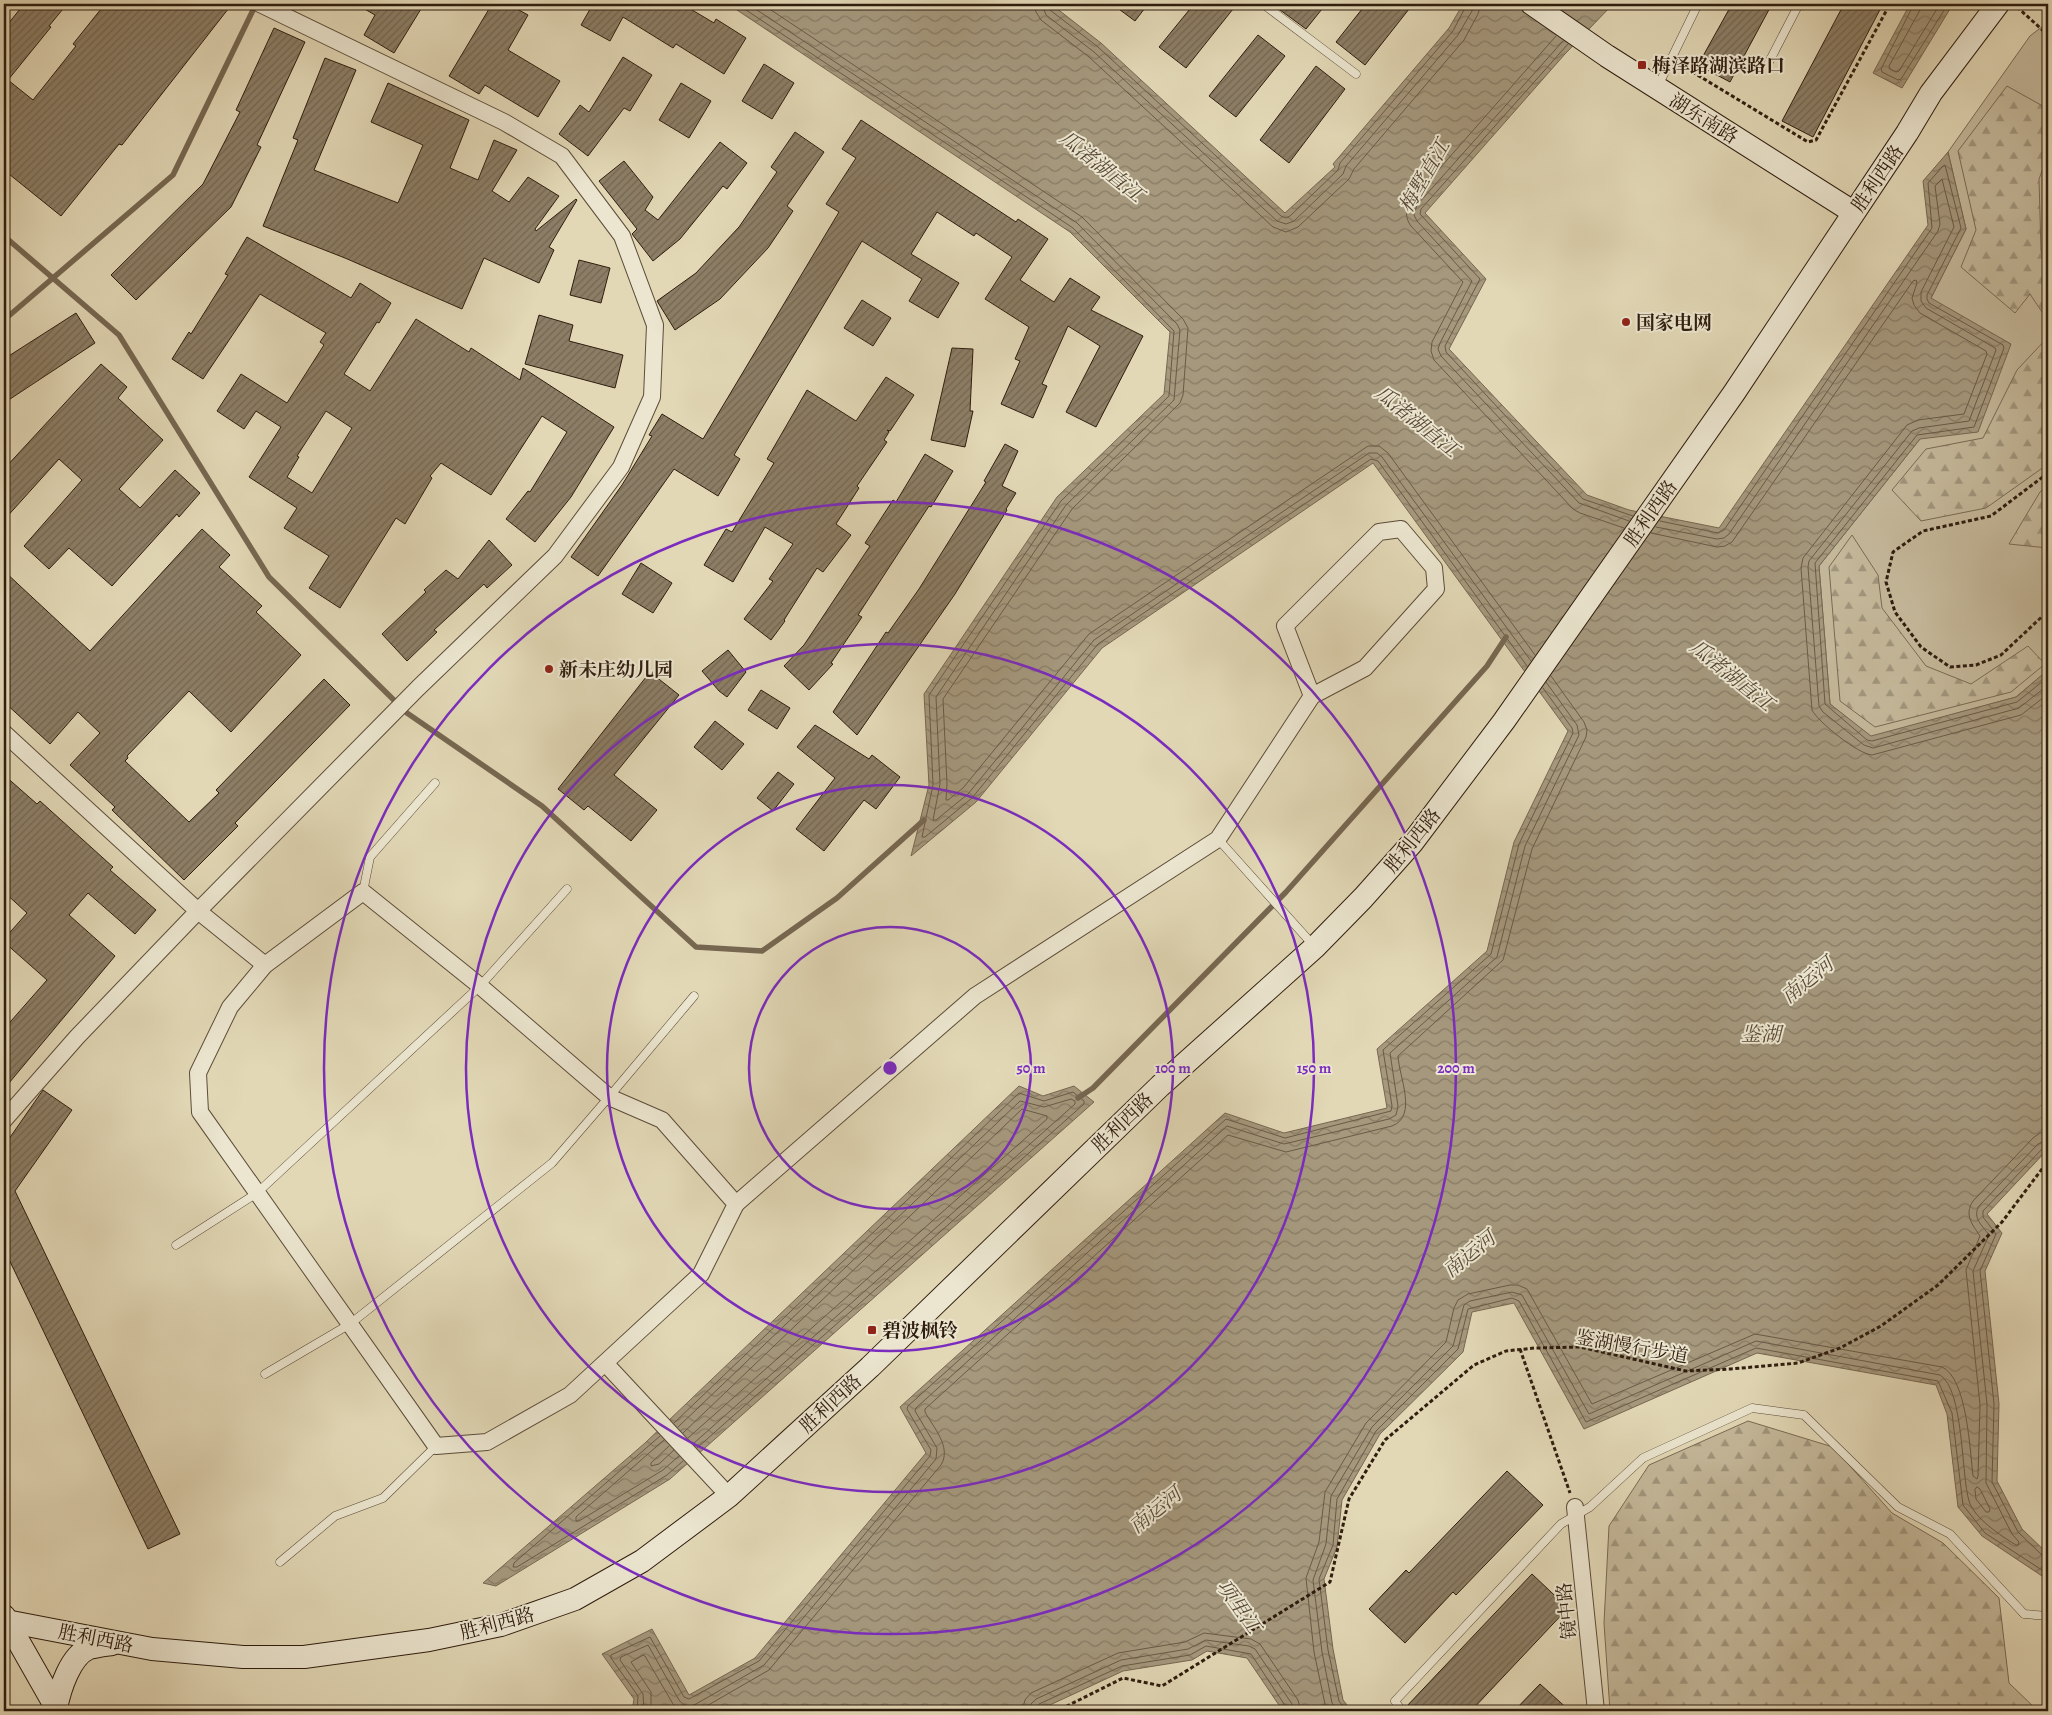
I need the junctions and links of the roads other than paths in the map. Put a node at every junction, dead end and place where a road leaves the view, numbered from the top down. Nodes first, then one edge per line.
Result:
1 (1263, 4) edge
2 (1532, 4) edge
3 (1698, 4) edge
4 (1799, 4) edge
5 (1998, 4) edge
6 (266, 7) edge
7 (1769, 62) dead end
8 (1356, 74) dead end
9 (1657, 88) junction
10 (1853, 212) junction
11 (1312, 696) junction
12 (4, 733) edge
13 (435, 783) dead end
14 (1218, 839) junction
15 (567, 889) dead end
16 (363, 892) junction
17 (198, 911) junction
18 (1315, 947) junction
19 (265, 965) junction
20 (480, 986) junction
21 (694, 996) dead end
22 (609, 1098) junction
23 (4, 1120) edge
24 (257, 1193) junction
25 (736, 1204) junction
26 (176, 1245) dead end
27 (350, 1324) junction
28 (605, 1363) junction
29 (265, 1374) dead end
30 (436, 1446) junction
31 (729, 1496) junction
32 (1575, 1511) junction
33 (280, 1562) dead end
34 (2048, 1616) edge
35 (4, 1619) edge
36 (152, 1649) junction
37 (57, 1710) edge
38 (1402, 1711) edge
39 (1596, 1711) edge

1 - 8 lane
2 - 9 street, 湖东南路
3 - 9 lane
4 - 7 lane
5 - 10 street, 胜利西路
6 - 17 street
9 - 10 street, 湖东南路
10 - 18 street, 胜利西路
11 - 11 street
11 - 14 street
12 - 17 street
13 - 16 lane
14 - 18 lane
14 - 25 street
15 - 20 lane
16 - 19 street
16 - 20 street
17 - 19 street
17 - 23 street
18 - 31 street, 胜利西路
19 - 24 street
20 - 22 street
20 - 24 lane
21 - 22 lane
22 - 25 street
22 - 27 lane
24 - 26 lane
24 - 27 street
25 - 28 street
27 - 29 lane
27 - 30 street
28 - 30 street
28 - 31 street
30 - 33 lane
31 - 36 street, 胜利西路
32 - 34 lane
32 - 38 lane
32 - 39 street, 镜中路
35 - 36 street, 胜利西路
35 - 37 street
36 - 37 street

